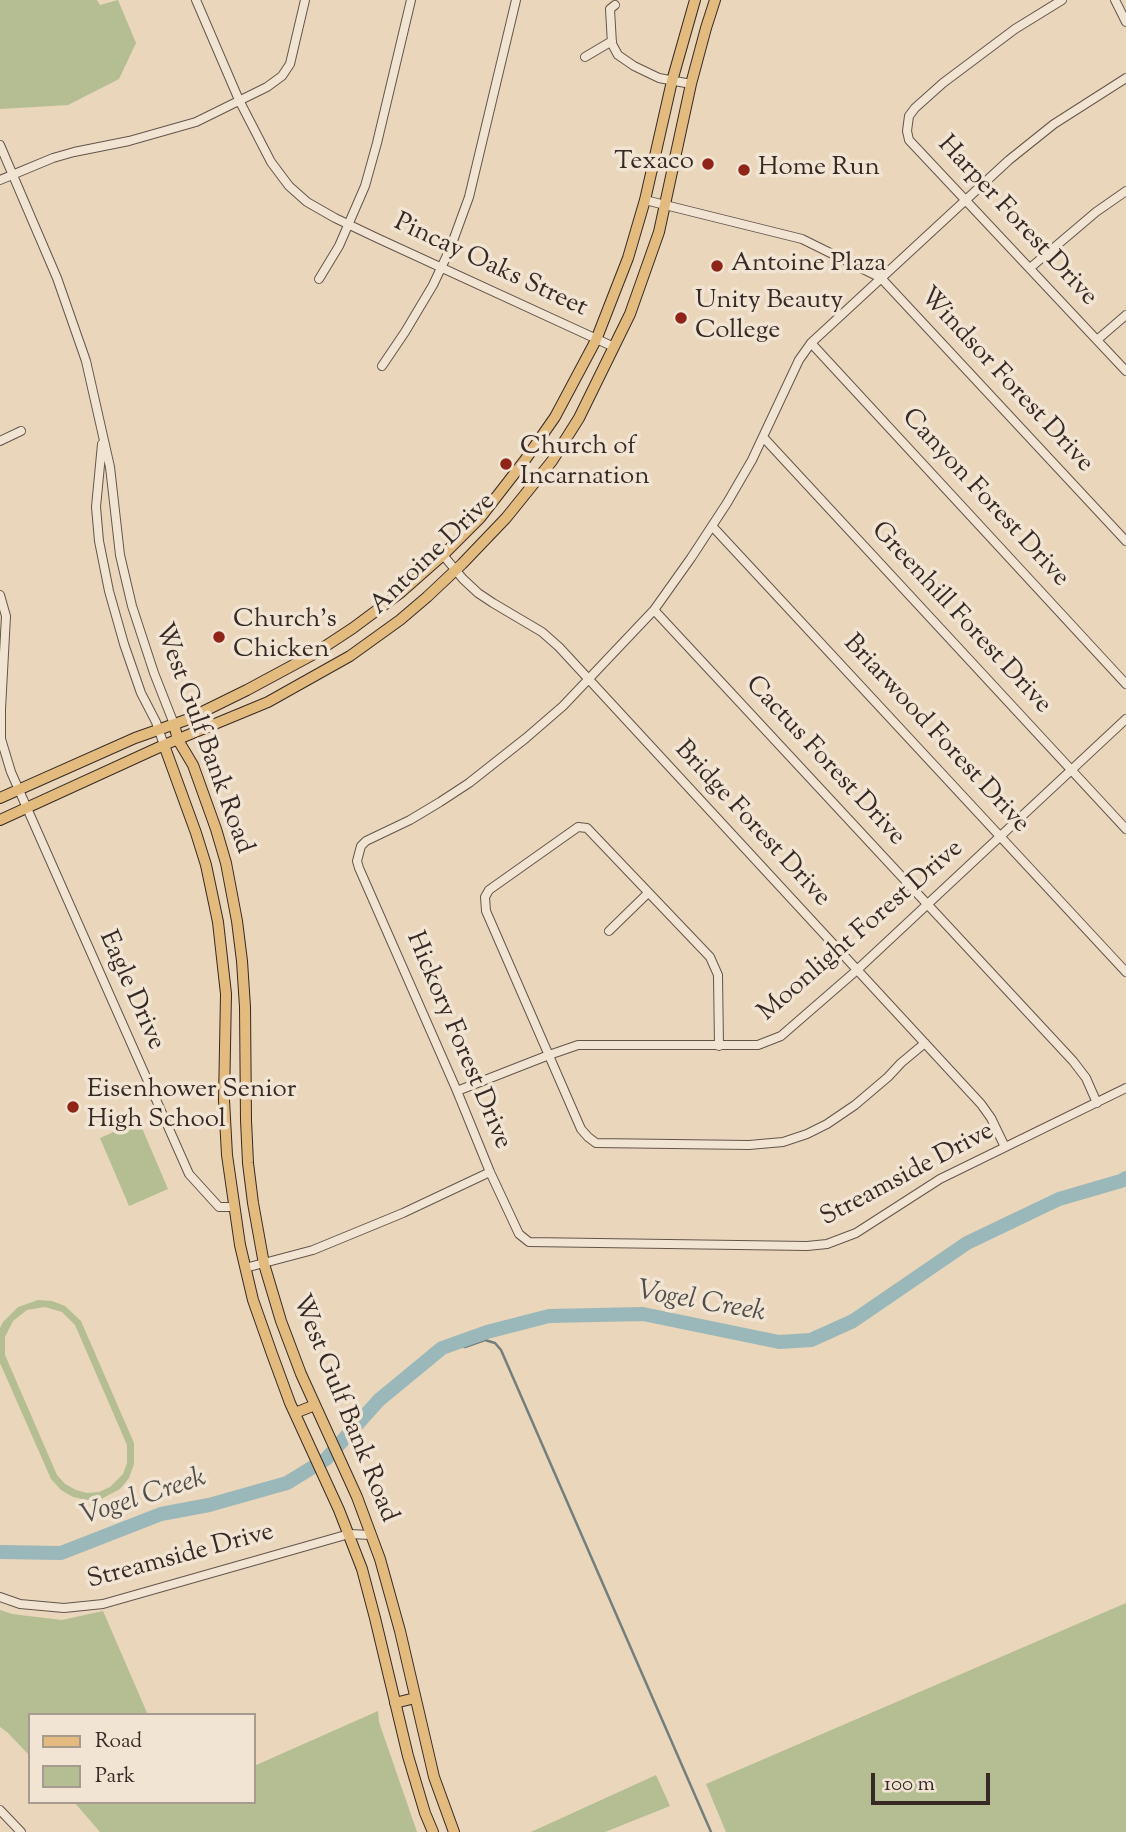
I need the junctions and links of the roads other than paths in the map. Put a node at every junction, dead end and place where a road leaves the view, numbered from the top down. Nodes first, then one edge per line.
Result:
1 (196, 0) edge
2 (305, 0) edge
3 (411, 0) edge
4 (516, 0) edge
5 (695, 0) edge
6 (715, 0) edge
7 (1062, 0) edge
8 (1115, 0) edge
9 (615, 5) dead end
10 (1126, 22) edge
11 (612, 41) junction
12 (585, 57) dead end
13 (1126, 78) edge
14 (672, 80) junction
15 (691, 84) junction
16 (239, 100) junction
17 (0, 145) edge
18 (13, 175) junction
19 (0, 180) edge
20 (1126, 191) edge
21 (966, 199) junction
22 (645, 200) junction
23 (664, 205) junction
24 (349, 223) junction
25 (442, 267) junction
26 (1030, 268) junction
27 (881, 278) junction
28 (319, 279) dead end
29 (1126, 315) edge
30 (596, 340) junction
31 (1097, 340) junction
32 (811, 343) junction
33 (614, 347) junction
34 (382, 366) dead end
35 (1126, 371) edge
36 (101, 427) junction
37 (22, 431) dead end
38 (763, 437) junction
39 (0, 441) edge
40 (712, 526) junction
41 (1126, 541) edge
42 (443, 555) junction
43 (455, 570) junction
44 (0, 595) edge
45 (132, 606) junction
46 (654, 610) junction
47 (114, 612) junction
48 (589, 680) junction
49 (1126, 684) edge
50 (1126, 719) edge
51 (174, 724) junction
52 (159, 730) junction
53 (178, 740) junction
54 (164, 745) junction
55 (1072, 771) junction
56 (19, 789) junction
57 (0, 798) edge
58 (208, 805) junction
59 (27, 808) junction
60 (189, 811) junction
61 (0, 820) edge
62 (1126, 829) edge
63 (1001, 836) junction
64 (226, 863) junction
65 (206, 865) junction
66 (649, 893) junction
67 (927, 905) junction
68 (609, 931) dead end
69 (857, 970) junction
70 (1126, 971) edge
71 (925, 1043) junction
72 (719, 1046) junction
73 (549, 1055) junction
74 (1126, 1088) edge
75 (457, 1091) junction
76 (1097, 1103) junction
77 (226, 1138) junction
78 (247, 1139) junction
79 (1005, 1147) junction
80 (490, 1172) junction
81 (234, 1207) junction
82 (529, 1242) joint
83 (264, 1264) junction
84 (245, 1268) junction
85 (315, 1405) junction
86 (295, 1413) junction
87 (349, 1534) junction
88 (371, 1535) junction
89 (0, 1597) edge
90 (415, 1698) junction
91 (395, 1703) junction
92 (0, 1810) edge
93 (21, 1832) edge
94 (433, 1832) edge
95 (454, 1832) edge

1 - 16 street
2 - 16 street
3 - 24 street
4 - 25 street
5 - 14 main road, Antoine Drive
6 - 15 main road, Antoine Drive
7 - 21 street, Harper Forest Drive
8 - 10 street
9 - 11 street
11 - 12 street
11 - 14 street
13 - 21 street
14 - 15 street
14 - 22 main road, Antoine Drive
15 - 23 main road, Antoine Drive
16 - 18 street
16 - 24 street, Pincay Oaks Street
17 - 18 street, West Gulf Bank Road
18 - 19 street
18 - 36 street, West Gulf Bank Road
20 - 26 street
21 - 26 street, Harper Forest Drive
21 - 27 street
22 - 23 street, Windsor Forest Drive
22 - 30 main road, Antoine Drive
23 - 27 street, Windsor Forest Drive
23 - 33 main road, Antoine Drive
24 - 25 street, Pincay Oaks Street
24 - 28 street
25 - 30 street, Pincay Oaks Street
25 - 34 street
26 - 31 street, Harper Forest Drive
27 - 32 street
27 - 41 street, Windsor Forest Drive
29 - 31 street
30 - 33 street, Pincay Oaks Street
30 - 42 main road, Antoine Drive
31 - 35 street, Harper Forest Drive
32 - 38 street
32 - 49 street, Canyon Forest Drive
33 - 43 main road, Antoine Drive
36 - 45 street, West Gulf Bank Road
36 - 47 street, West Gulf Bank Road
37 - 39 street
38 - 40 street
38 - 55 street, Greenhill Forest Drive
40 - 46 street
40 - 63 street, Briarwood Forest Drive
42 - 43 street, Bridge Forest Drive
42 - 51 main road, Antoine Drive
43 - 48 street, Bridge Forest Drive
43 - 53 main road, Antoine Drive
44 - 56 street, Eagle Drive
45 - 47 street
45 - 51 street, West Gulf Bank Road
46 - 48 street
46 - 67 street, Cactus Forest Drive
47 - 52 street, West Gulf Bank Road
48 - 69 street, Bridge Forest Drive
48 - 75 street, Hickory Forest Drive
50 - 55 street, Moonlight Forest Drive
51 - 52 main road, Antoine Drive
51 - 53 main road, West Gulf Bank Road
52 - 54 street, West Gulf Bank Road
52 - 56 main road, Antoine Drive
53 - 54 main road, Antoine Drive
53 - 58 main road, West Gulf Bank Road
54 - 59 main road, Antoine Drive
54 - 60 main road, West Gulf Bank Road
55 - 62 street, Greenhill Forest Drive
55 - 63 street, Moonlight Forest Drive
56 - 57 main road, Antoine Drive
56 - 59 street, Eagle Drive
58 - 60 main road
58 - 64 main road, West Gulf Bank Road
59 - 61 main road, Antoine Drive
59 - 81 street, Eagle Drive
60 - 65 main road, West Gulf Bank Road
63 - 67 street, Moonlight Forest Drive
63 - 70 street, Briarwood Forest Drive
64 - 65 main road
64 - 78 main road, West Gulf Bank Road
65 - 77 main road, West Gulf Bank Road
66 - 68 street
66 - 72 street
66 - 73 street
67 - 69 street, Moonlight Forest Drive
67 - 76 street, Cactus Forest Drive
69 - 71 street, Bridge Forest Drive
69 - 72 street, Moonlight Forest Drive
71 - 73 street
71 - 79 street, Bridge Forest Drive
72 - 73 street, Moonlight Forest Drive
73 - 75 street, Moonlight Forest Drive
74 - 76 street, Streamside Drive
75 - 80 street, Hickory Forest Drive
76 - 79 street, Streamside Drive
77 - 78 main road
77 - 81 main road, West Gulf Bank Road
78 - 83 main road, West Gulf Bank Road
79 - 82 street, Streamside Drive
80 - 82 street, Hickory Forest Drive
80 - 83 street
81 - 84 main road, West Gulf Bank Road
83 - 84 street
83 - 85 main road, West Gulf Bank Road
84 - 86 main road, West Gulf Bank Road
85 - 86 main road
85 - 88 main road, West Gulf Bank Road
86 - 87 main road, West Gulf Bank Road
87 - 88 street, Streamside Drive
87 - 89 street, Streamside Drive
87 - 91 main road, West Gulf Bank Road
88 - 90 main road, West Gulf Bank Road
90 - 91 main road
90 - 95 main road, West Gulf Bank Road
91 - 94 main road, West Gulf Bank Road
92 - 93 street

